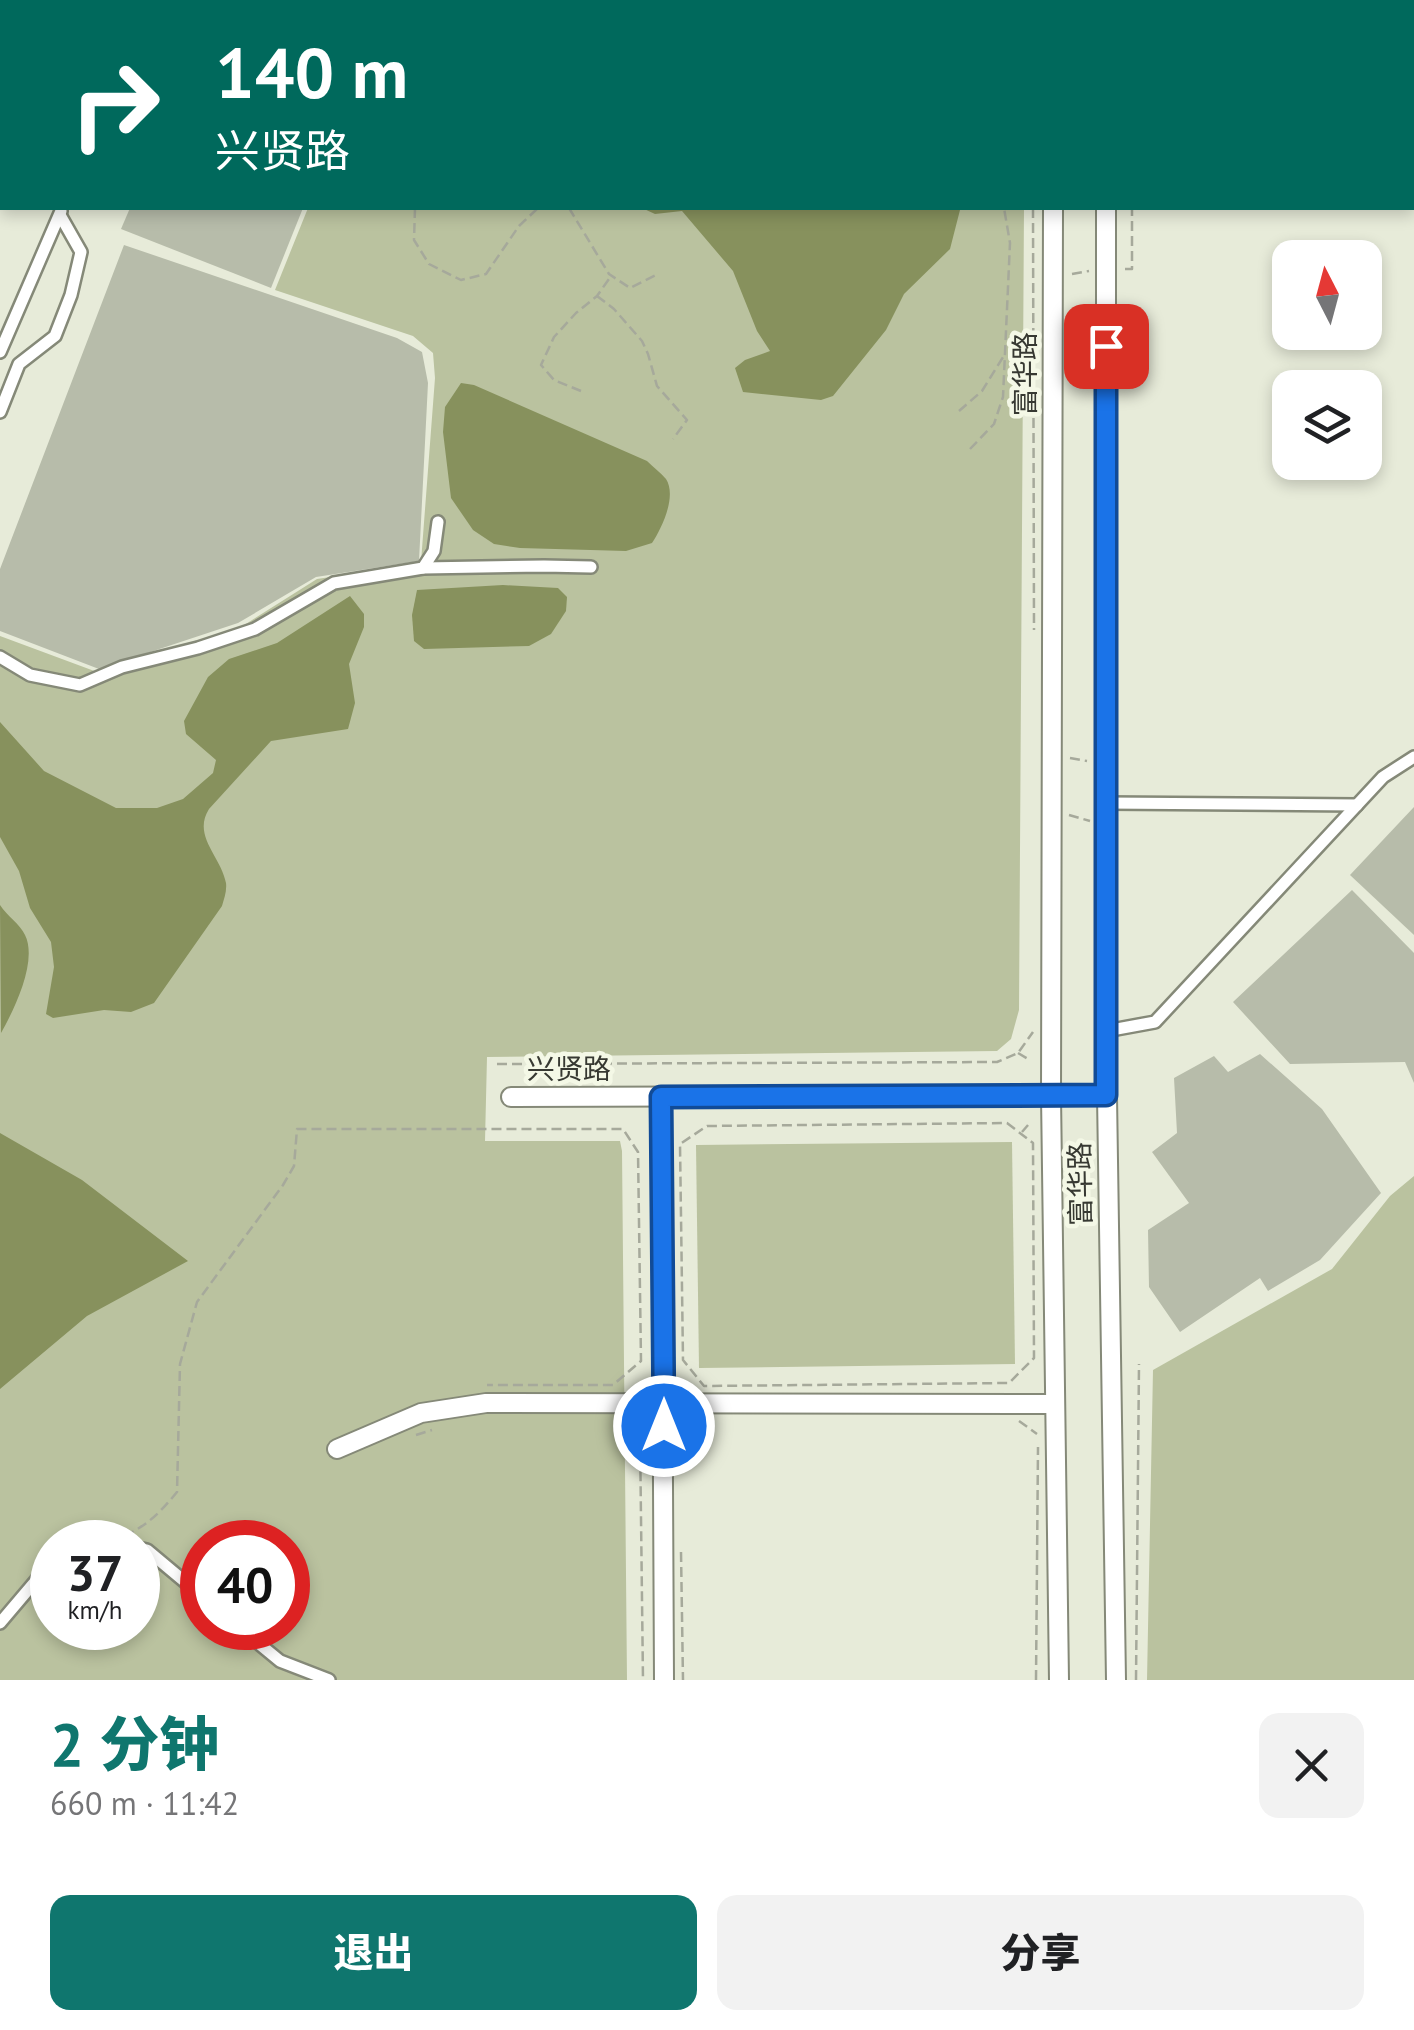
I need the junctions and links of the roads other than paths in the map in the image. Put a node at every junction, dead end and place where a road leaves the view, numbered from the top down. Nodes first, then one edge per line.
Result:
1 (1053, 210) edge
2 (1106, 210) edge
3 (61, 211) edge
4 (0, 352) edge
5 (0, 412) edge
6 (438, 522) dead end
7 (591, 567) dead end
8 (422, 568) junction
9 (0, 657) edge
10 (1414, 757) edge
11 (1106, 803) junction
12 (1357, 805) junction
13 (1106, 1030) junction
14 (1106, 1095) junction
15 (1051, 1096) junction
16 (511, 1097) dead end
17 (661, 1097) junction
18 (664, 1402) junction
19 (1054, 1404) junction
20 (337, 1450) dead end
21 (160, 1561) edge
22 (180, 1578) edge
23 (30, 1588) edge
24 (0, 1623) edge
25 (266, 1650) edge
26 (329, 1680) edge
27 (664, 1680) edge
28 (1059, 1680) edge
29 (1116, 1680) edge

1 - 15 street, 富华路
2 - 11 street, 富华路
3 - 4 street
3 - 5 street
6 - 8 street
7 - 8 street
8 - 9 street
10 - 12 street
11 - 12 street
11 - 13 street, 富华路
12 - 13 street
13 - 14 street, 富华路
14 - 15 street, 兴贤路
14 - 29 street, 富华路
15 - 17 street, 兴贤路
15 - 19 street, 富华路
16 - 17 street, 兴贤路
17 - 18 street
18 - 19 street
18 - 20 street
18 - 27 street
19 - 28 street, 富华路
21 - 22 street
23 - 24 street
25 - 26 street

